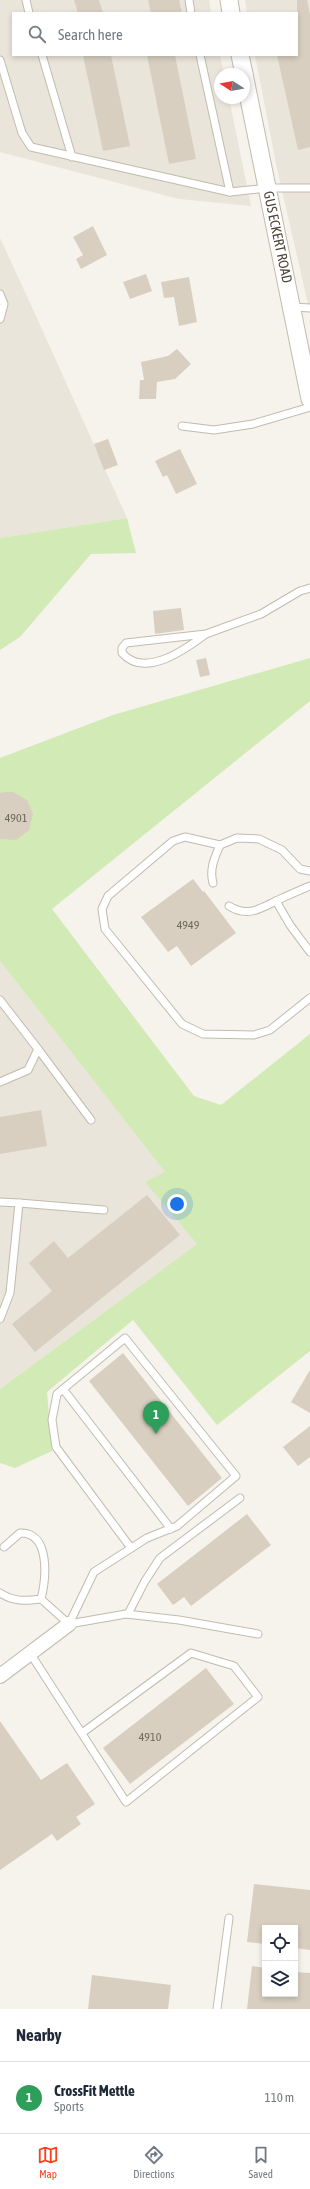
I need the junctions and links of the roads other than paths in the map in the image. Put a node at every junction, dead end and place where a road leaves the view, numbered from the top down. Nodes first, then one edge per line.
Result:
1 (26, 0) edge
2 (189, 0) edge
3 (229, 0) edge
4 (30, 12) edge
5 (191, 12) edge
6 (231, 12) edge
7 (42, 56) edge
8 (200, 56) edge
9 (240, 56) edge
10 (0, 60) edge
11 (243, 68) edge
12 (250, 104) edge
13 (72, 157) junction
14 (267, 188) junction
15 (310, 188) edge
16 (230, 192) junction
17 (0, 294) edge
18 (293, 308) junction
19 (310, 308) edge
20 (0, 319) edge
21 (310, 399) edge
22 (310, 407) edge
23 (182, 426) dead end
24 (310, 588) edge
25 (206, 634) junction
26 (220, 844) junction
27 (310, 870) edge
28 (213, 883) dead end
29 (310, 886) edge
30 (276, 901) junction
31 (229, 906) dead end
32 (310, 952) edge
33 (310, 998) edge
34 (0, 1000) edge
35 (38, 1049) junction
36 (0, 1082) edge
37 (91, 1120) dead end
38 (0, 1202) edge
39 (19, 1203) junction
40 (104, 1210) dead end
41 (0, 1319) edge
42 (63, 1389) junction
43 (240, 1498) dead end
44 (171, 1528) junction
45 (4, 1547) dead end
46 (131, 1548) junction
47 (0, 1593) edge
48 (42, 1599) junction
49 (128, 1614) junction
50 (69, 1624) junction
51 (258, 1634) dead end
52 (30, 1654) junction
53 (0, 1676) edge
54 (82, 1733) junction
55 (229, 1918) dead end
56 (217, 2009) edge

1 - 4 lane
2 - 5 lane
3 - 6 street
7 - 13 lane
8 - 16 lane
9 - 11 street, GUS ECKERT ROAD
10 - 13 lane
12 - 14 street, GUS ECKERT ROAD
13 - 16 lane
14 - 15 lane
14 - 16 lane
14 - 18 street, GUS ECKERT ROAD
17 - 20 lane
18 - 19 lane
18 - 21 street, GUS ECKERT ROAD
22 - 23 lane
24 - 25 lane
25 - 25 lane
26 - 27 lane
26 - 28 lane
26 - 33 lane
29 - 30 lane
30 - 31 lane
30 - 32 lane
34 - 35 lane
35 - 36 lane
35 - 37 lane
38 - 39 lane
39 - 40 lane
39 - 41 lane
42 - 44 lane
42 - 44 lane
42 - 46 lane
43 - 49 lane
44 - 46 lane
45 - 48 lane
46 - 50 lane
47 - 48 lane
48 - 50 lane
49 - 50 lane
49 - 51 lane
50 - 52 street
52 - 53 street
52 - 54 lane
54 - 54 lane
55 - 56 lane

